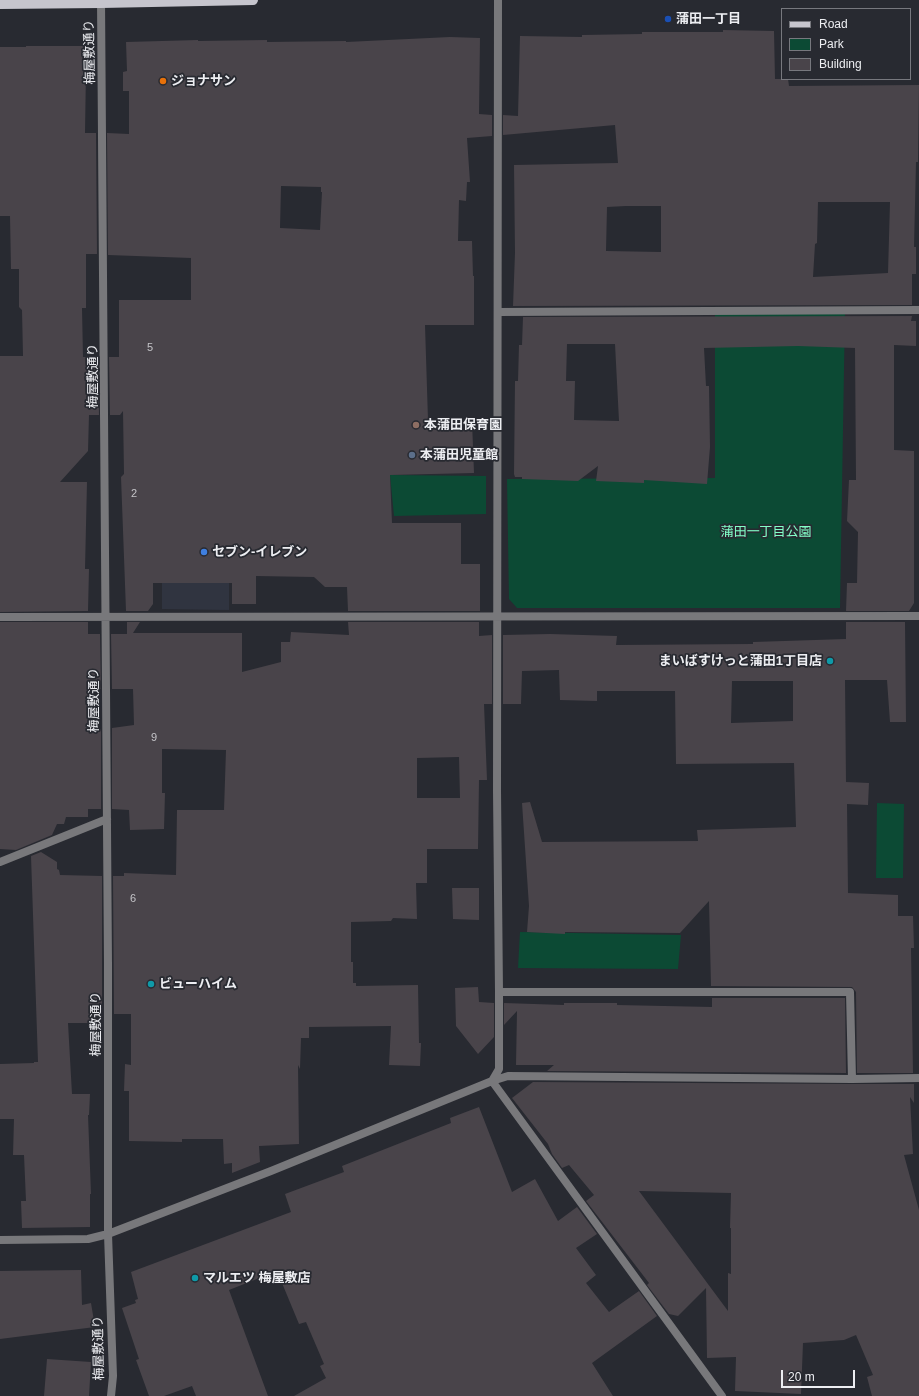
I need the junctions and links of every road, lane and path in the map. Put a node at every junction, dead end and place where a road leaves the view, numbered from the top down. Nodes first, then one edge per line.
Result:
1 (253, 0) edge
2 (498, 0) edge
3 (101, 2) edge
4 (0, 4) edge
5 (919, 310) edge
6 (498, 312) junction
7 (919, 616) edge
8 (0, 617) edge
9 (106, 617) junction
10 (498, 617) junction
11 (107, 819) junction
12 (0, 862) edge
13 (499, 992) junction
14 (919, 1078) edge
15 (852, 1079) junction
16 (492, 1081) junction
17 (108, 1234) junction
18 (0, 1240) edge
19 (111, 1396) edge
20 (722, 1396) edge

1 - 3 main road
2 - 6 street
3 - 4 main road
3 - 9 street, 梅屋敷通り
5 - 6 street
6 - 10 street
7 - 10 street
8 - 9 street
9 - 10 street
9 - 11 street, 梅屋敷通り
10 - 13 street
11 - 12 street
11 - 17 street, 梅屋敷通り
13 - 15 street
13 - 16 street
14 - 15 street
15 - 16 street
16 - 17 street
16 - 20 street
17 - 18 street
17 - 19 street, 梅屋敷通り

